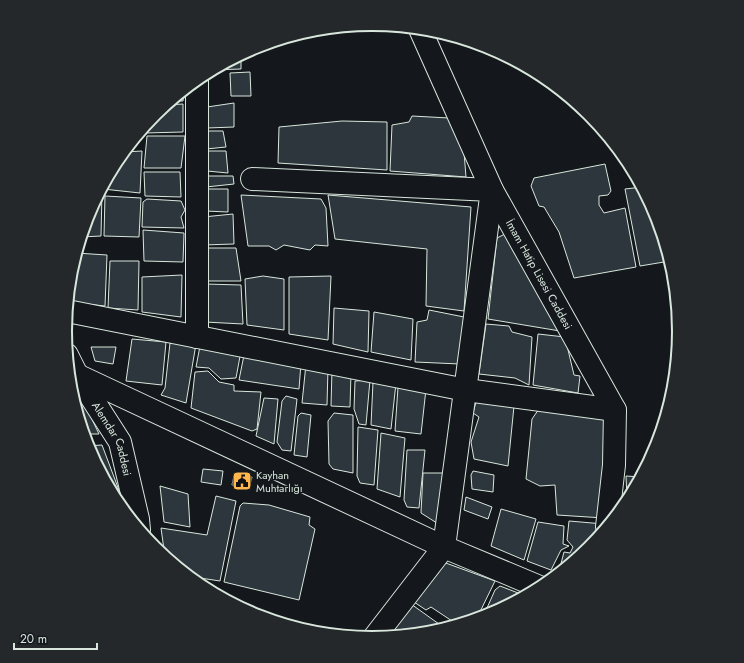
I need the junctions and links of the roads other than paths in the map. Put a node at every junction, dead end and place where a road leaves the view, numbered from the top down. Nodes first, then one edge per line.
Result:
1 (423, 36) edge
2 (197, 88) edge
3 (252, 179) dead end
4 (492, 190) junction
5 (72, 312) edge
6 (197, 337) junction
7 (75, 375) edge
8 (75, 377) edge
9 (466, 390) junction
10 (615, 410) junction
11 (133, 513) edge
12 (608, 516) edge
13 (444, 547) junction
14 (534, 584) edge
15 (379, 632) edge

1 - 4 street, İmam Hatip Lisesi Caddesi
2 - 6 street
3 - 4 street
4 - 9 street
4 - 10 street, İmam Hatip Lisesi Caddesi
5 - 6 street
6 - 9 street
7 - 13 street
8 - 11 street, Alemdar Caddesi
9 - 10 street
9 - 13 street
10 - 12 street
13 - 14 street
13 - 15 street

